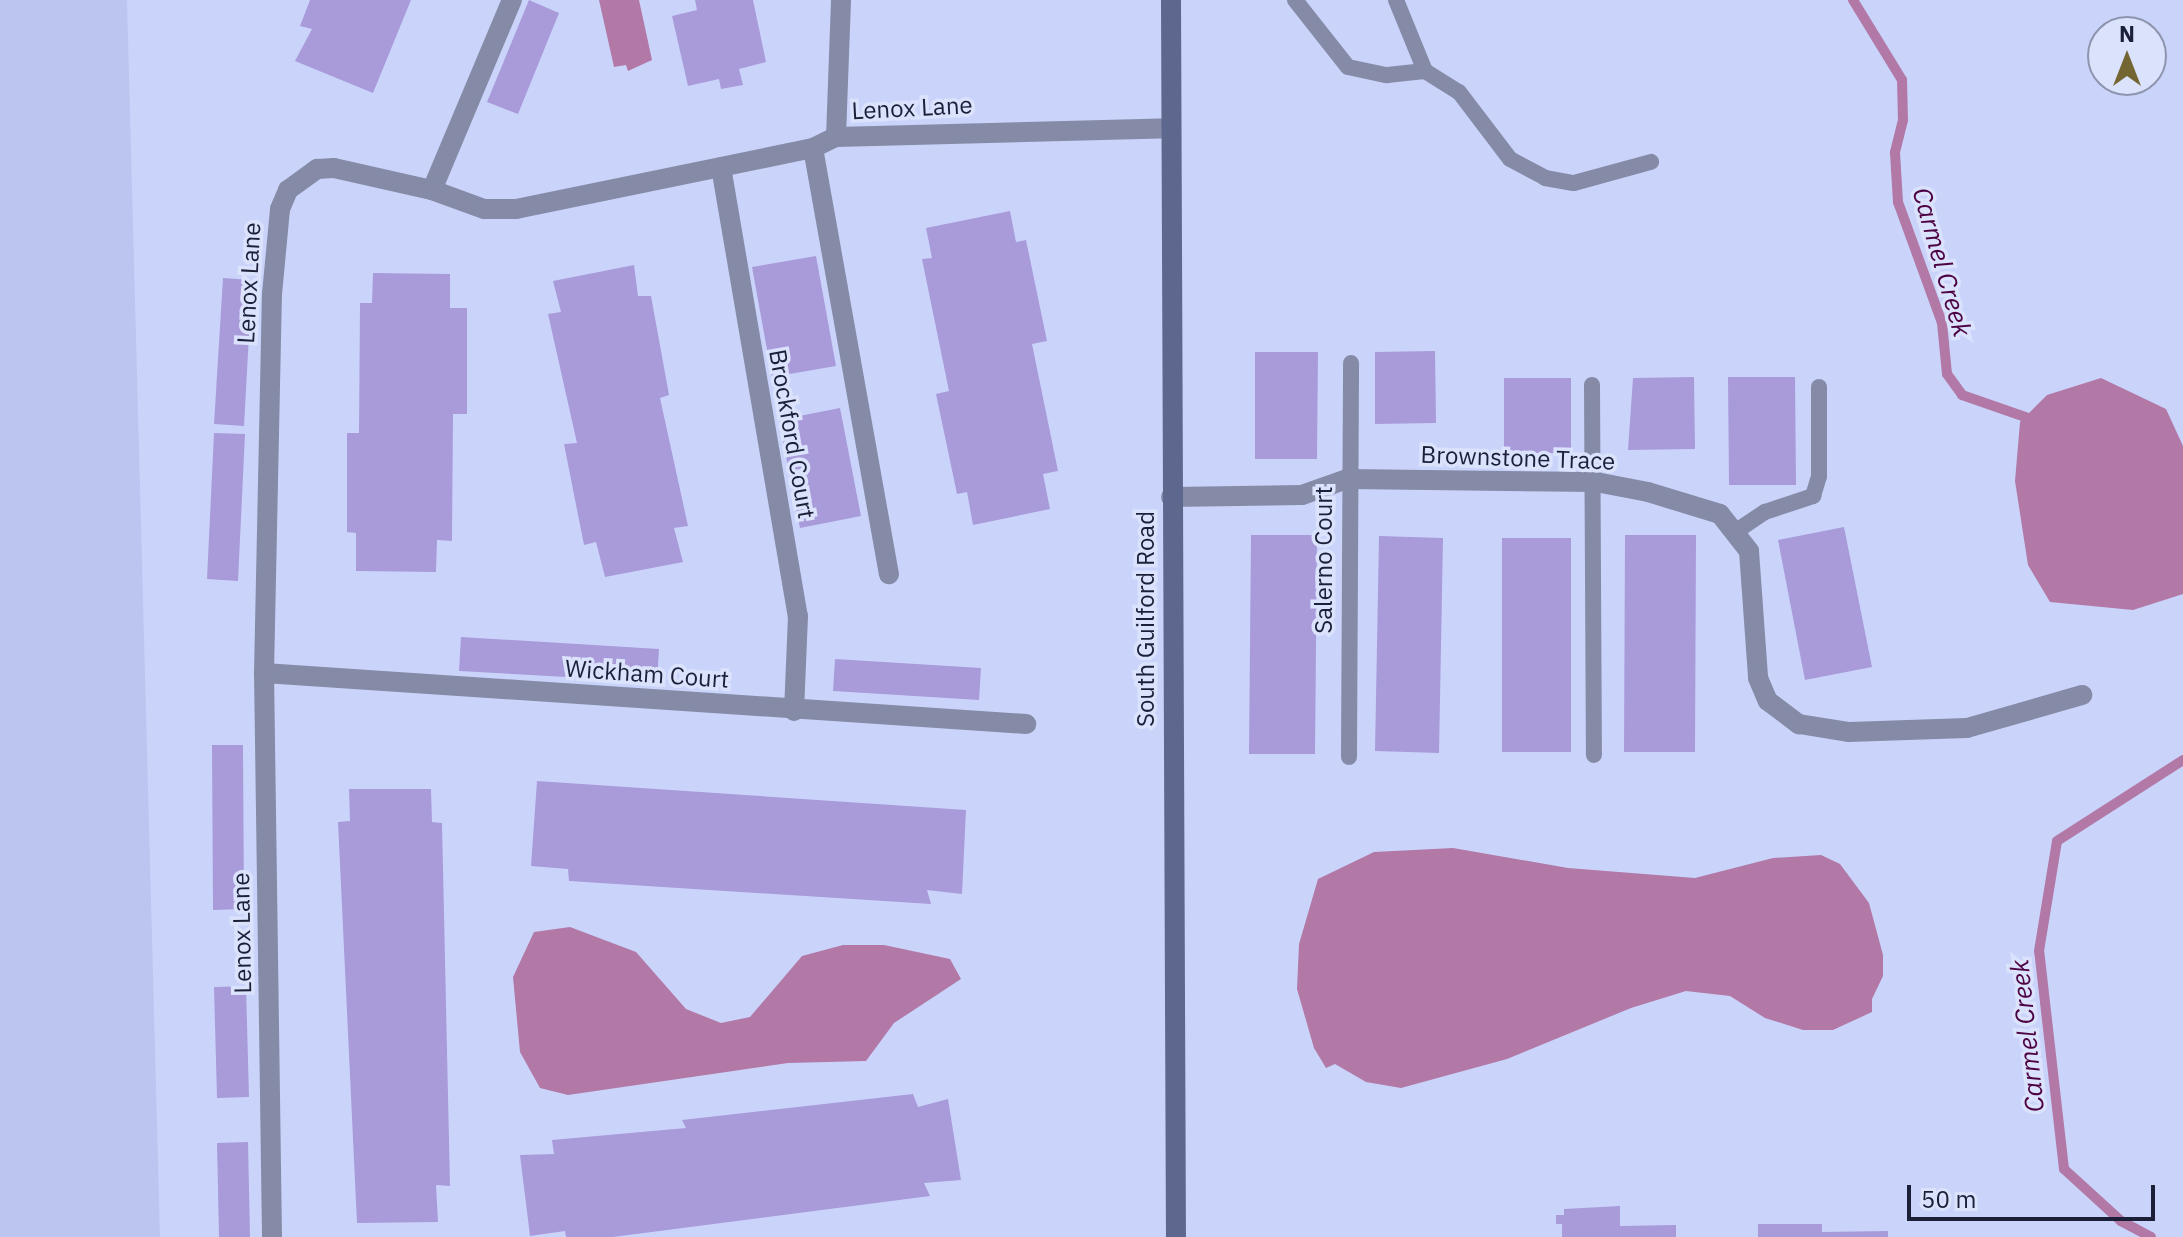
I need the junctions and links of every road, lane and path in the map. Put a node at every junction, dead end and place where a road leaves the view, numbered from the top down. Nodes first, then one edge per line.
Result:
1 (512, 0) edge
2 (841, 0) edge
3 (1171, 0) edge
4 (1295, 0) edge
5 (1396, 0) edge
6 (1425, 71) junction
7 (1170, 128) junction
8 (836, 137) junction
9 (813, 148) junction
10 (1651, 162) dead end
11 (721, 167) junction
12 (432, 190) junction
13 (1351, 363) dead end
14 (1592, 385) dead end
15 (1819, 387) dead end
16 (1347, 479) junction
17 (1596, 482) junction
18 (1171, 497) junction
19 (1735, 532) junction
20 (889, 574) dead end
21 (264, 673) junction
22 (2082, 695) dead end
23 (794, 711) junction
24 (1026, 724) dead end
25 (1594, 755) dead end
26 (1349, 757) dead end
27 (272, 1237) edge
28 (1176, 1237) edge

1 - 12 street
2 - 8 street
3 - 7 main road, South Guilford Road
4 - 6 lane
5 - 6 lane
6 - 10 lane
7 - 8 street, Lenox Lane
7 - 18 main road, South Guilford Road
8 - 9 street, Lenox Lane
9 - 11 street, Lenox Lane
9 - 20 street
11 - 12 street, Lenox Lane
11 - 23 street, Brockford Court
12 - 21 street, Lenox Lane
13 - 16 lane, Salerno Court
14 - 17 lane
15 - 19 lane
16 - 17 street, Brownstone Trace
16 - 18 street, Brownstone Trace
16 - 26 lane, Salerno Court
17 - 19 street, Brownstone Trace
17 - 25 lane
18 - 28 main road, South Guilford Road
19 - 22 street
21 - 23 street, Wickham Court
21 - 27 street, Lenox Lane
23 - 24 street, Wickham Court

